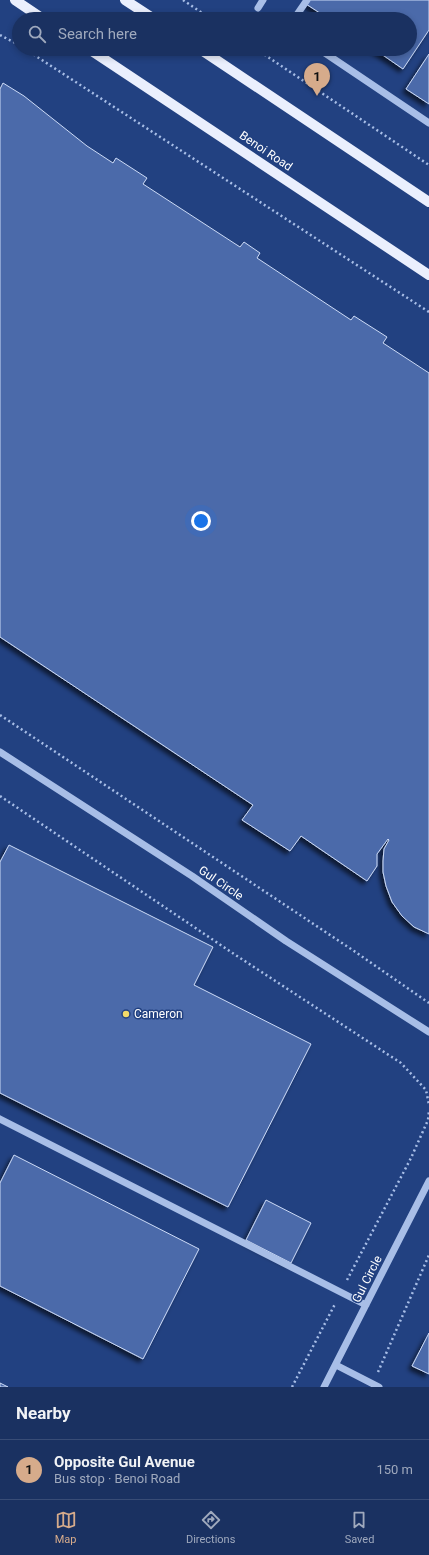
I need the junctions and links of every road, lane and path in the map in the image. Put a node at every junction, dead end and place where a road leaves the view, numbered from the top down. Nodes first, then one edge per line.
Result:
1 (15, 0) edge
2 (125, 0) edge
3 (183, 0) edge
4 (263, 0) edge
5 (307, 0) edge
6 (258, 8) dead end
7 (33, 12) edge
8 (143, 12) edge
9 (201, 12) edge
10 (299, 12) edge
11 (0, 35) edge
12 (12, 41) edge
13 (36, 56) edge
14 (100, 56) edge
15 (210, 56) edge
16 (266, 56) edge
17 (329, 56) edge
18 (429, 124) edge
19 (429, 165) edge
20 (429, 202) edge
21 (429, 275) edge
22 (429, 312) edge
23 (0, 716) edge
24 (0, 752) edge
25 (0, 796) edge
26 (429, 1003) edge
27 (429, 1032) edge
28 (429, 1105) edge
29 (429, 1111) edge
30 (0, 1118) edge
31 (429, 1181) edge
32 (429, 1254) edge
33 (341, 1292) junction
34 (366, 1305) junction
35 (336, 1365) junction
36 (376, 1385) edge
37 (292, 1387) edge
38 (324, 1387) edge

1 - 7 main road
2 - 8 main road
3 - 9 path
4 - 6 street
5 - 10 street
11 - 12 path
13 - 22 path
14 - 21 main road, Benoi Road
15 - 20 main road
16 - 19 path
17 - 18 street
23 - 26 path
24 - 27 street, Gul Circle
25 - 28 path
29 - 33 path
30 - 33 street
31 - 34 street, Gul Circle
32 - 36 path
33 - 34 street
33 - 37 path
34 - 35 street, Gul Circle
35 - 36 street
35 - 38 street, Gul Circle

